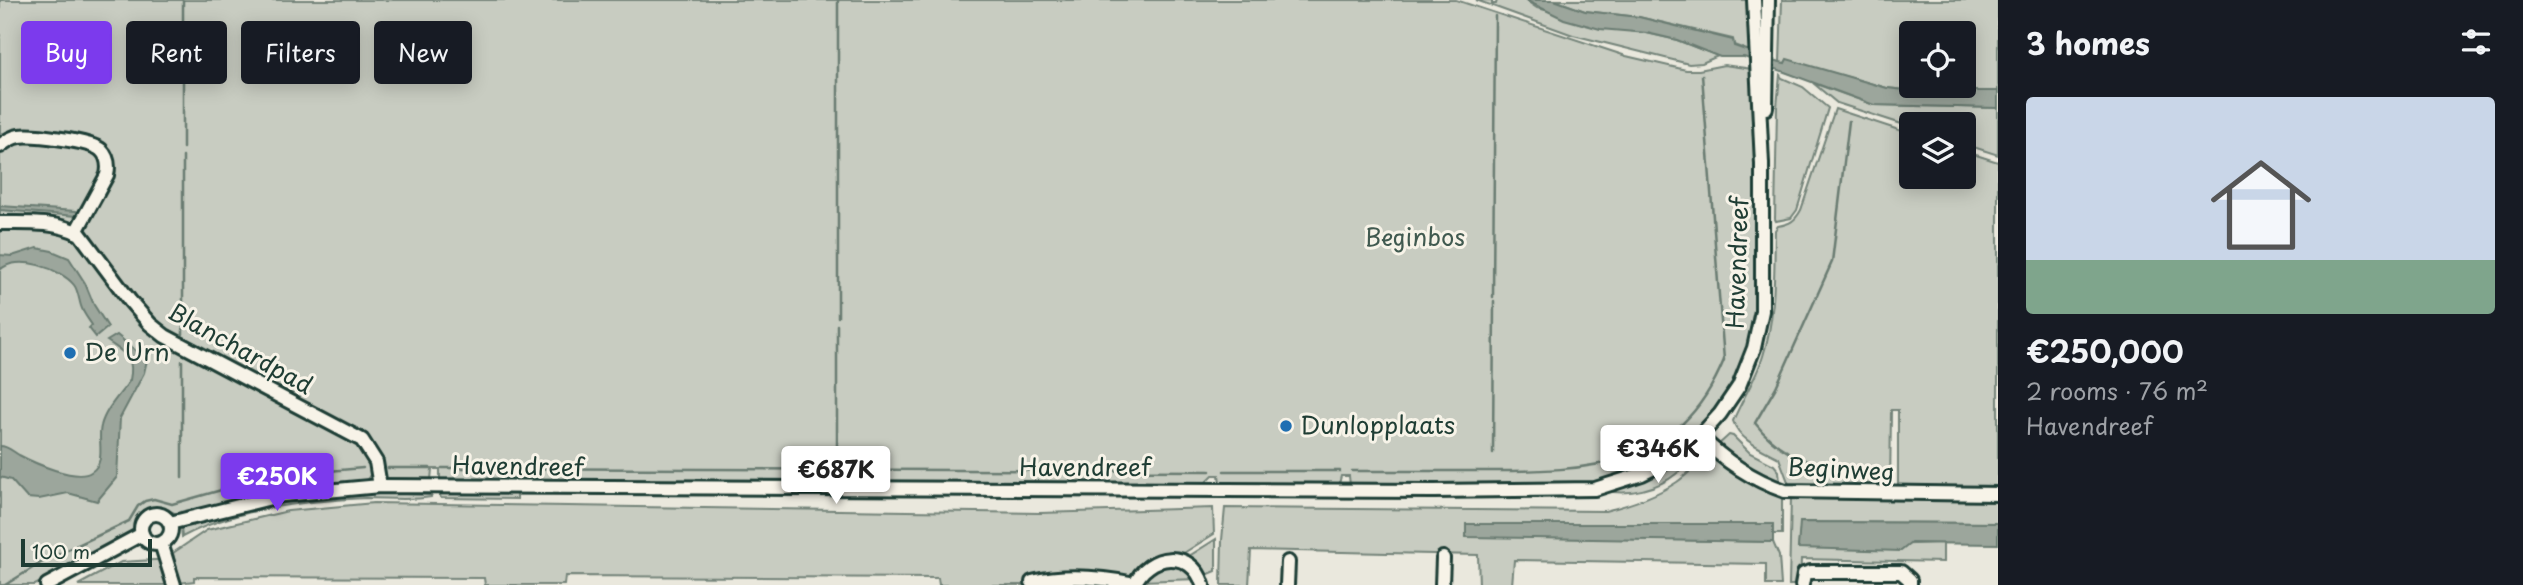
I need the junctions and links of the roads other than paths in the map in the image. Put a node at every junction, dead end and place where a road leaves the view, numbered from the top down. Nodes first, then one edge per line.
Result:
1 (1754, 0) edge
2 (1768, 0) edge
3 (1763, 55) junction
4 (0, 146) edge
5 (0, 223) edge
6 (76, 232) junction
7 (1700, 436) junction
8 (380, 486) junction
9 (1998, 494) edge
10 (170, 523) junction
11 (142, 534) junction
12 (161, 543) junction
13 (1443, 558) dead end
14 (1288, 562) dead end
15 (1031, 582) dead end
16 (47, 585) edge
17 (174, 585) edge
18 (1134, 585) edge
19 (1203, 585) edge
20 (1287, 585) edge
21 (1443, 585) edge
22 (1802, 585) edge
23 (1910, 585) edge

1 - 3 street, Havendreef
2 - 3 street, Havendreef
3 - 7 street, Havendreef
4 - 6 street
5 - 6 street
6 - 8 street, Blanchardpad
7 - 8 street, Havendreef
7 - 9 street, Beginweg
8 - 10 street, Havendreef
10 - 11 street
10 - 12 street
11 - 12 street
11 - 16 street
12 - 17 street
13 - 21 street
14 - 20 street
15 - 18 street
18 - 19 street
22 - 23 street

